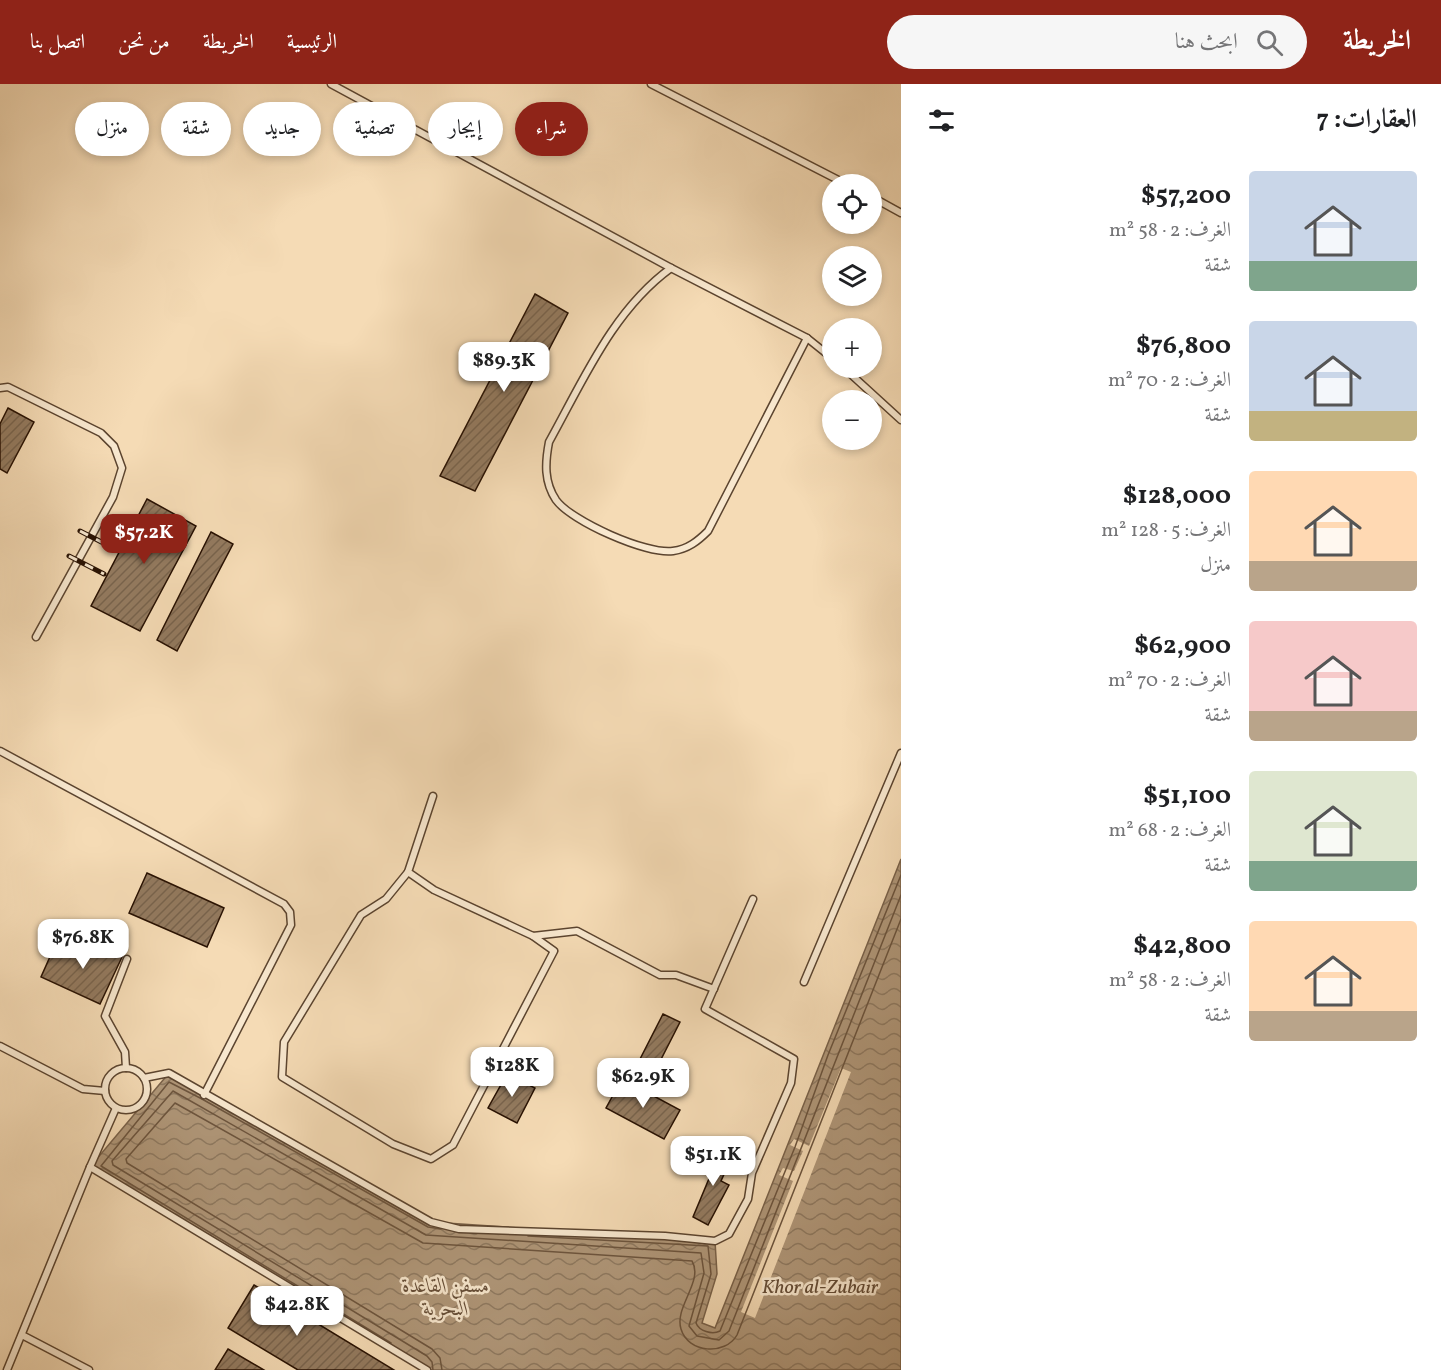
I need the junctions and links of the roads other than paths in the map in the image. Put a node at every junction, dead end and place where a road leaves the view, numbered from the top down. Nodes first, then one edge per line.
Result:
1 (331, 84) edge
2 (651, 84) edge
3 (826, 174) edge
4 (882, 203) edge
5 (901, 213) edge
6 (671, 268) junction
7 (807, 338) junction
8 (822, 350) edge
9 (855, 378) edge
10 (0, 388) edge
11 (901, 420) edge
12 (36, 637) dead end
13 (0, 751) edge
14 (901, 753) edge
15 (433, 796) dead end
16 (408, 872) junction
17 (753, 899) dead end
18 (533, 936) junction
19 (127, 959) dead end
20 (804, 982) dead end
21 (714, 989) junction
22 (0, 1046) edge
23 (126, 1068) junction
24 (144, 1078) junction
25 (105, 1091) junction
26 (204, 1095) junction
27 (116, 1108) junction
28 (90, 1167) junction
29 (22, 1335) junction
30 (7, 1370) edge
31 (89, 1370) edge
32 (427, 1370) edge

1 - 6 lane
2 - 3 lane
4 - 5 lane
6 - 7 lane
6 - 7 lane
7 - 8 lane
9 - 11 lane
10 - 12 lane
13 - 26 lane
14 - 20 lane
15 - 16 lane
16 - 18 lane
16 - 18 lane
17 - 21 lane
18 - 21 lane
19 - 23 lane
21 - 26 lane
22 - 25 lane
23 - 24 lane
23 - 25 lane
24 - 26 lane
24 - 27 lane
25 - 27 lane
27 - 28 lane
28 - 29 lane
28 - 32 lane
29 - 30 lane
29 - 31 lane

